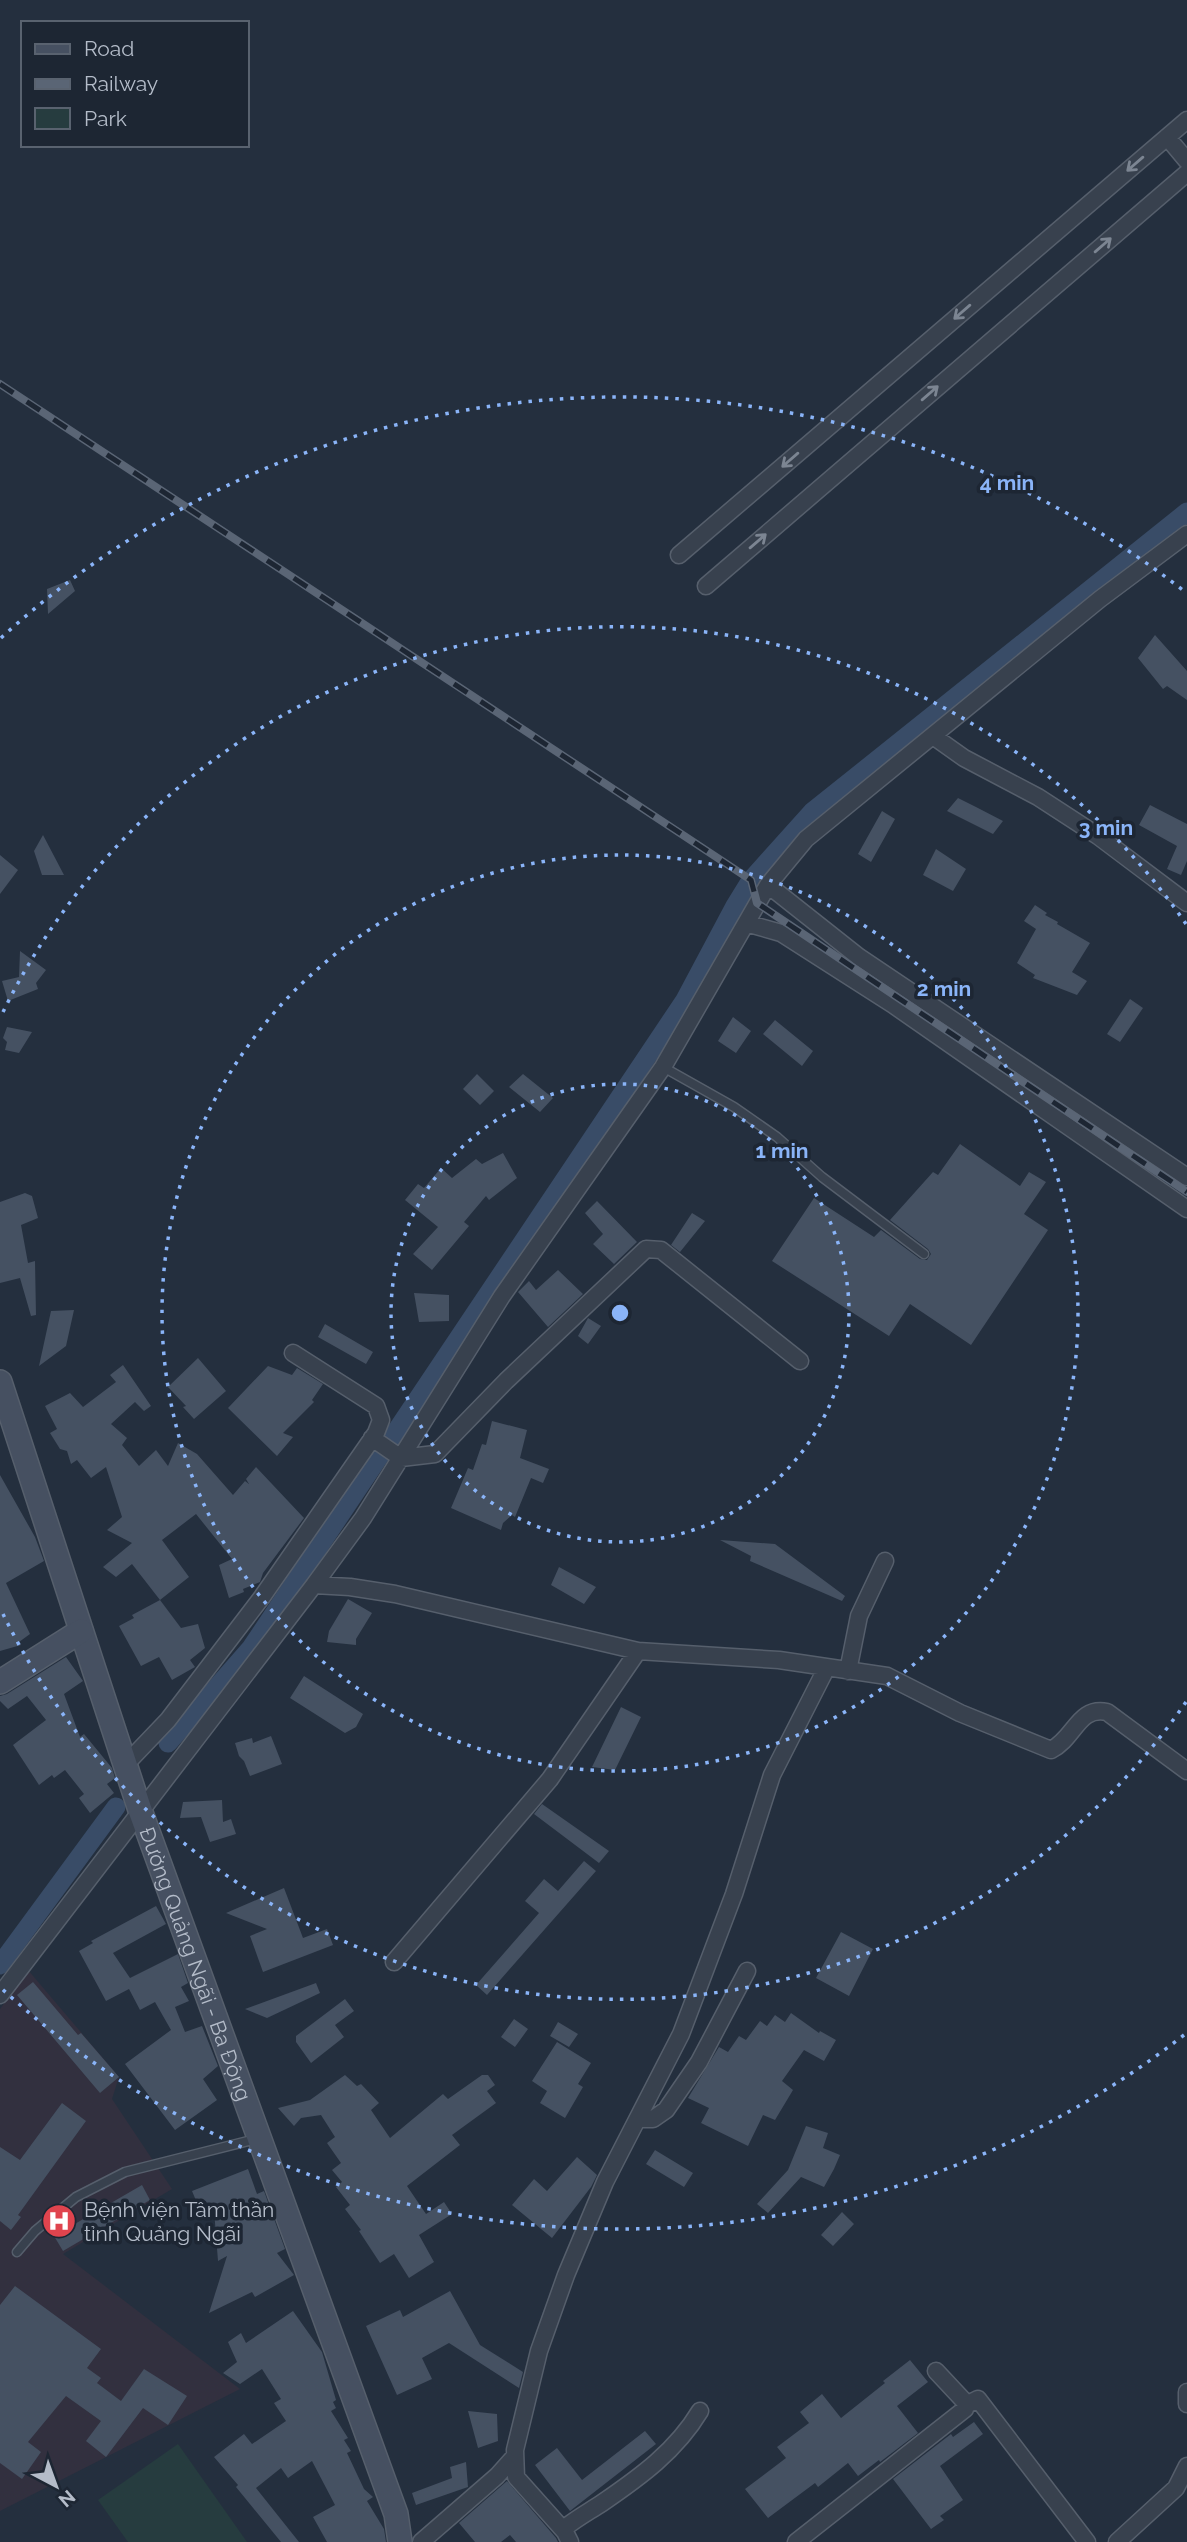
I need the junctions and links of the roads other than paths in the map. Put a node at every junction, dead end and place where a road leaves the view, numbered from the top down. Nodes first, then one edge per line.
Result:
1 (1187, 120) edge
2 (1167, 137) junction
3 (1186, 172) edge
4 (1187, 534) edge
5 (679, 555) dead end
6 (706, 586) dead end
7 (933, 736) junction
8 (768, 885) junction
9 (1187, 904) edge
10 (746, 923) junction
11 (663, 1067) junction
12 (1187, 1177) edge
13 (1187, 1209) edge
14 (924, 1254) dead end
15 (293, 1353) dead end
16 (800, 1361) dead end
17 (0, 1382) edge
18 (386, 1447) junction
19 (885, 1561) dead end
20 (314, 1585) junction
21 (81, 1630) junction
22 (638, 1651) junction
23 (827, 1667) junction
24 (848, 1671) junction
25 (0, 1682) edge
26 (125, 1765) junction
27 (1187, 1771) edge
28 (140, 1810) junction
29 (394, 1962) dead end
30 (747, 1971) dead end
31 (0, 1995) edge
32 (638, 2119) junction
33 (259, 2138) junction
34 (17, 2252) dead end
35 (936, 2371) dead end
36 (1187, 2392) edge
37 (1187, 2404) edge
38 (967, 2405) junction
39 (700, 2411) dead end
40 (514, 2457) junction
41 (1187, 2466) edge
42 (567, 2537) edge
43 (400, 2542) edge
44 (421, 2542) edge
45 (796, 2542) edge
46 (1087, 2542) edge
47 (1117, 2542) edge

1 - 2 street
2 - 3 street
2 -> 5 street
6 -> 3 street
4 - 7 street
7 - 8 street
7 - 9 street
8 - 10 street
8 - 12 street
10 - 11 street
10 - 13 street
11 - 14 lane
11 - 18 street
15 - 18 street
16 - 18 street
17 - 21 main road, Đường Quảng Ngãi - Ba Động
18 - 20 street
18 - 26 street
19 - 24 street
20 - 22 street
20 - 28 street
21 - 25 main road
21 - 26 main road, Đường Quảng Ngãi - Ba Động
22 - 23 street
22 - 29 street
23 - 24 street
23 - 32 street
24 - 27 street
26 - 28 main road, Đường Quảng Ngãi - Ba Động
28 - 31 street
28 - 33 main road, Đường Quảng Ngãi - Ba Động
30 - 32 street
32 - 40 street
33 - 34 lane
33 - 43 main road, Đường Quảng Ngãi - Ba Động
35 - 38 street
36 - 37 street
38 - 45 street
38 - 46 street
39 - 42 street
40 - 42 street
40 - 44 street
41 - 47 street

